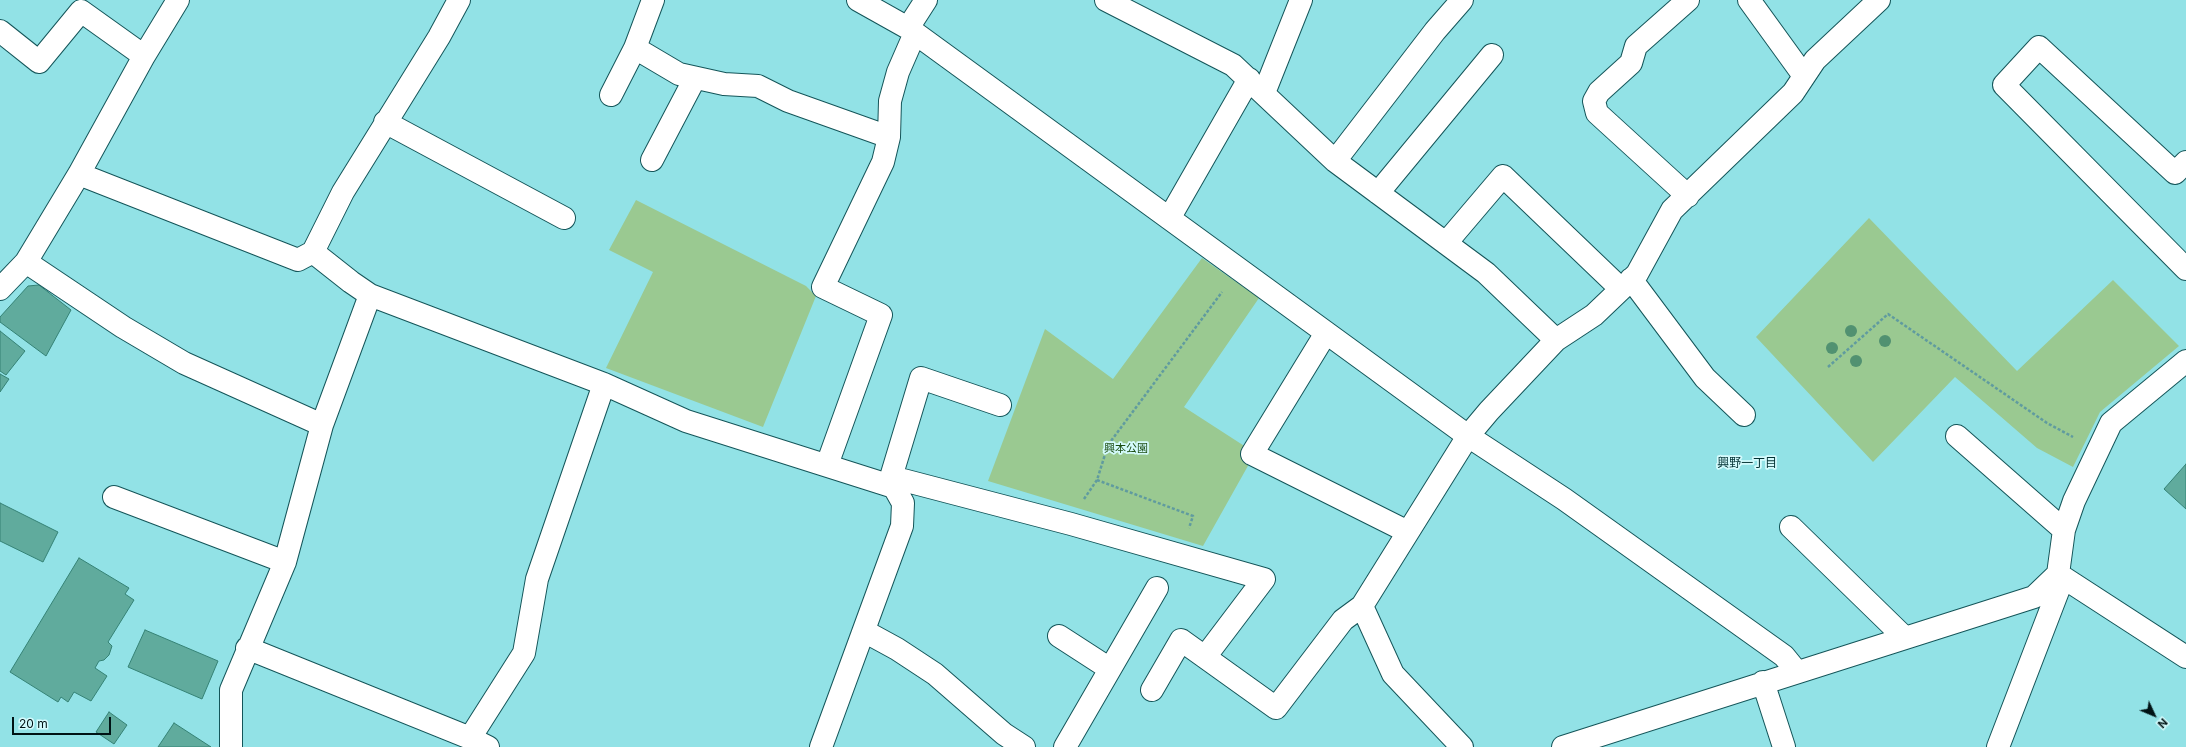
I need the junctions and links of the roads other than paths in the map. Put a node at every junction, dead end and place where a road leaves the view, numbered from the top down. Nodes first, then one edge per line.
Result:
1 (178, 0) edge
2 (459, 0) edge
3 (653, 0) edge
4 (858, 0) edge
5 (926, 0) edge
6 (1106, 0) edge
7 (1301, 0) edge
8 (1462, 0) edge
9 (1688, 0) edge
10 (1749, 0) edge
11 (1879, 0) edge
12 (0, 31) edge
13 (912, 31) junction
14 (635, 48) junction
15 (1492, 54) dead end
16 (144, 56) junction
17 (1804, 76) junction
18 (695, 78) junction
19 (1256, 86) junction
20 (611, 95) dead end
21 (385, 122) junction
22 (889, 137) junction
23 (652, 160) dead end
24 (1335, 161) junction
25 (2186, 162) edge
26 (80, 174) junction
27 (1378, 193) junction
28 (1688, 196) junction
29 (1170, 217) junction
30 (564, 218) dead end
31 (1446, 243) junction
32 (313, 252) junction
33 (26, 262) junction
34 (2186, 269) edge
35 (1626, 284) junction
36 (0, 289) edge
37 (370, 295) junction
38 (1326, 333) junction
39 (1556, 340) junction
40 (2186, 361) edge
41 (604, 384) junction
42 (1000, 405) dead end
43 (1744, 415) dead end
44 (322, 425) junction
45 (1468, 436) junction
46 (1957, 436) dead end
47 (827, 465) junction
48 (894, 487) junction
49 (114, 497) dead end
50 (1791, 527) dead end
51 (2064, 530) junction
52 (1408, 532) junction
53 (285, 562) junction
54 (2061, 576) junction
55 (1157, 588) dead end
56 (1362, 606) junction
57 (864, 631) junction
58 (1059, 636) dead end
59 (1905, 638) junction
60 (247, 648) junction
61 (1205, 657) junction
62 (2186, 657) edge
63 (1110, 669) junction
64 (1797, 672) junction
65 (1763, 682) junction
66 (1152, 690) dead end
67 (479, 742) edge
68 (231, 747) edge
69 (821, 747) edge
70 (1024, 747) edge
71 (1065, 747) edge
72 (1462, 747) edge
73 (1562, 747) edge
74 (1784, 747) edge
75 (1998, 747) edge

1 - 16 street
2 - 21 street
3 - 14 street
4 - 13 street
5 - 13 street
6 - 19 street
7 - 19 street
8 - 24 street
9 - 28 street
10 - 17 street
11 - 17 street
12 - 16 street
13 - 22 street
13 - 29 street
14 - 18 street
14 - 20 street
15 - 27 street
16 - 26 street
17 - 28 street
18 - 22 street
18 - 23 street
19 - 24 street
19 - 29 street
21 - 30 street
21 - 32 street
22 - 47 street
24 - 27 street
25 - 34 street
26 - 32 street
26 - 33 street
27 - 31 street
28 - 35 street
29 - 38 street
31 - 35 street
31 - 39 street
32 - 37 street
33 - 36 street
33 - 44 street
35 - 39 street
35 - 43 street
37 - 41 street
37 - 44 street
38 - 45 street
38 - 52 street
39 - 45 street
40 - 51 street
41 - 47 street
41 - 67 street
42 - 48 street
44 - 53 street
45 - 52 street
45 - 64 street
46 - 51 street
47 - 48 street
48 - 57 street
48 - 61 street
49 - 53 street
50 - 59 street
51 - 54 street
52 - 56 street
53 - 60 street
54 - 59 street
54 - 62 street
54 - 75 street
55 - 63 street
56 - 61 street
56 - 72 street
57 - 69 street
57 - 70 street
58 - 63 street
59 - 64 street
60 - 67 street
60 - 68 street
61 - 66 street
63 - 71 street
64 - 65 street
65 - 73 street
65 - 74 street

